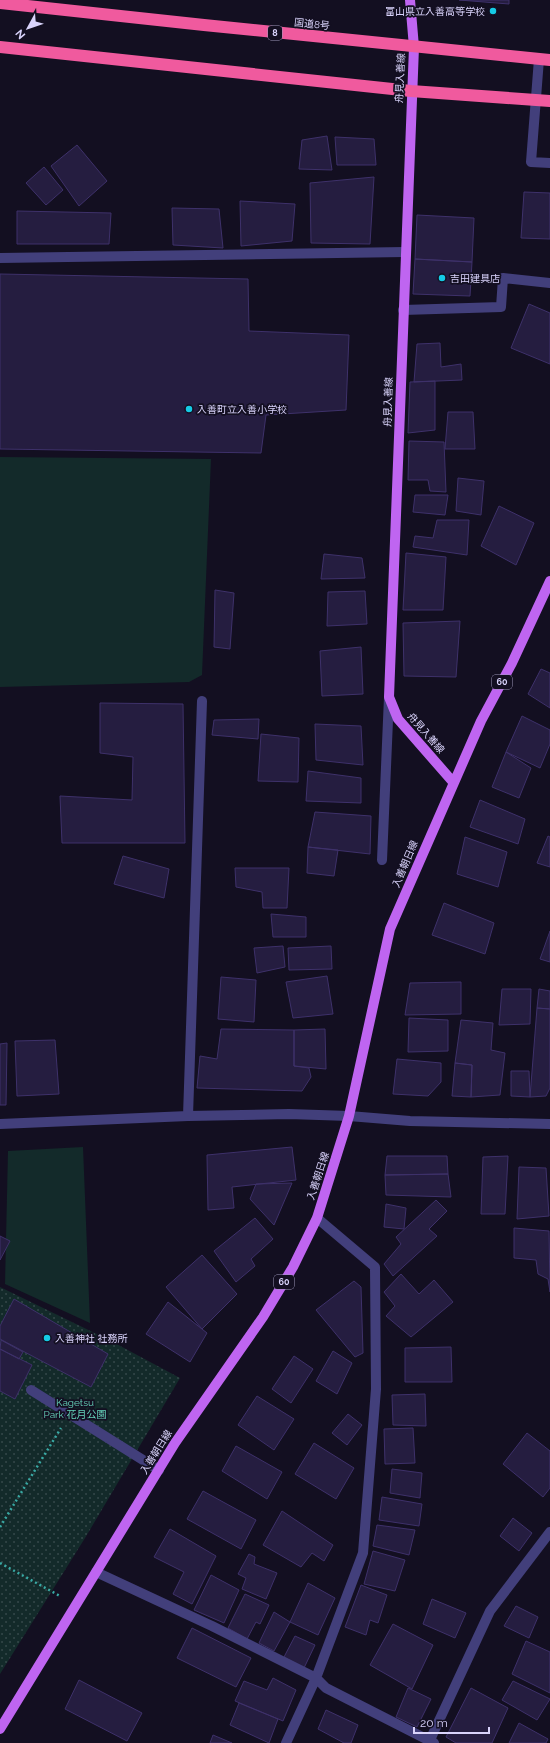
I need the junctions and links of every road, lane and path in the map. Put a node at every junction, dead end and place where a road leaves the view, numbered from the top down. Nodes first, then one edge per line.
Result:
1 (410, 0) edge
2 (0, 3) edge
3 (0, 47) edge
4 (414, 47) junction
5 (544, 59) edge
6 (411, 91) junction
7 (550, 101) edge
8 (550, 163) edge
9 (405, 252) junction
10 (0, 258) edge
11 (550, 283) edge
12 (403, 310) junction
13 (550, 581) edge
14 (388, 697) junction
15 (202, 701) dead end
16 (453, 782) junction
17 (382, 860) dead end
18 (188, 1116) junction
19 (349, 1116) junction
20 (550, 1123) edge
21 (0, 1124) edge
22 (317, 1218) junction
23 (31, 1390) dead end
24 (69, 1414) junction
25 (159, 1470) junction
26 (0, 1527) edge
27 (550, 1532) edge
28 (0, 1563) edge
29 (96, 1572) junction
30 (77, 1605) junction
31 (316, 1678) junction
32 (0, 1729) edge
33 (432, 1742) edge
34 (286, 1743) edge

1 - 4 main road, 舟見入善線
2 - 4 highway, 国道8号 / 8
3 - 6 highway
4 - 5 highway, 国道8号 / 8
4 - 6 main road, 舟見入善線
5 - 8 street
6 - 7 highway
6 - 9 main road, 舟見入善線
9 - 10 street
9 - 12 main road, 舟見入善線
11 - 12 street
12 - 14 main road, 舟見入善線
13 - 16 main road, 入善朝日線 / 60
14 - 16 main road, 舟見入善線
14 - 17 street
15 - 18 street
16 - 19 main road, 入善朝日線 / 60
18 - 19 street
18 - 21 street
19 - 20 street
19 - 22 main road, 入善朝日線 / 60
22 - 25 main road, 入善朝日線 / 60
22 - 31 street
23 - 24 street
24 - 25 street
24 - 26 path
25 - 29 main road, 入善朝日線 / 60
27 - 33 street
28 - 30 path
29 - 30 main road, 入善朝日線 / 60
29 - 31 street
30 - 32 main road, 入善朝日線 / 60
31 - 33 street
31 - 34 street

